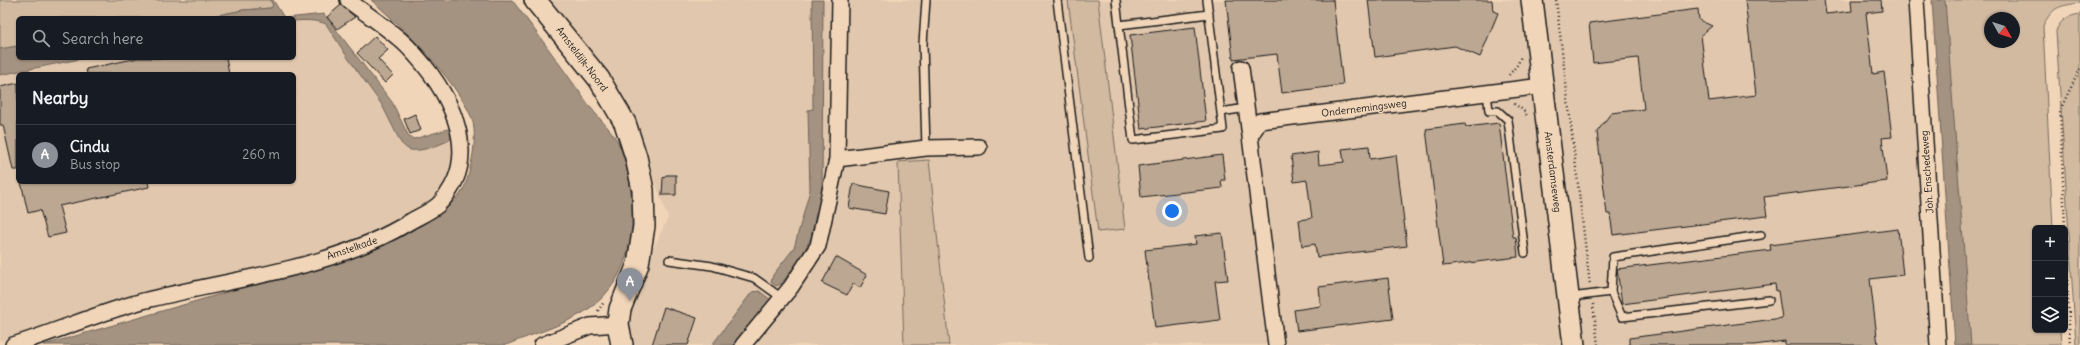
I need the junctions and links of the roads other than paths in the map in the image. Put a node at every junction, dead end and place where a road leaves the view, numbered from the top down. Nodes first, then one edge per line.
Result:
1 (348, 0) edge
2 (535, 0) edge
3 (840, 0) edge
4 (926, 0) edge
5 (1058, 0) edge
6 (1116, 0) edge
7 (1208, 0) edge
8 (1532, 0) edge
9 (1543, 0) edge
10 (1916, 0) edge
11 (1209, 14) junction
12 (1119, 25) junction
13 (1241, 68) dead end
14 (1542, 86) junction
15 (1487, 92) junction
16 (1246, 108) junction
17 (1221, 112) junction
18 (1250, 136) junction
19 (979, 147) dead end
20 (926, 148) junction
21 (837, 159) junction
22 (1761, 235) dead end
23 (1525, 253) dead end
24 (1089, 258) dead end
25 (669, 260) dead end
26 (1611, 292) junction
27 (1585, 295) junction
28 (782, 298) junction
29 (1769, 300) dead end
30 (618, 324) junction
31 (13, 345) edge
32 (542, 345) edge
33 (622, 345) edge
34 (743, 345) edge
35 (1276, 345) edge
36 (1574, 345) edge
37 (1586, 345) edge
38 (1938, 345) edge

1 - 31 street, Amstelkade
2 - 30 street, Amsteldijk-Noord
3 - 21 street
4 - 20 lane
5 - 24 lane
6 - 12 lane
7 - 11 lane
8 - 14 street, Amsterdamseweg
9 - 27 street, Amsterdamseweg
10 - 38 street, Joh. Enschedeweg
11 - 12 lane
11 - 17 lane
12 - 17 lane
13 - 16 street
14 - 15 street, Ondernemingsweg
14 - 36 street, Amsterdamseweg
15 - 18 street, Ondernemingsweg
15 - 23 lane
16 - 17 lane
16 - 18 street
18 - 35 street
19 - 20 street
20 - 21 street
21 - 28 street
22 - 26 lane
25 - 28 lane
26 - 27 lane
26 - 29 lane
27 - 37 street, Amsterdamseweg
28 - 34 street
30 - 32 street
30 - 33 street

